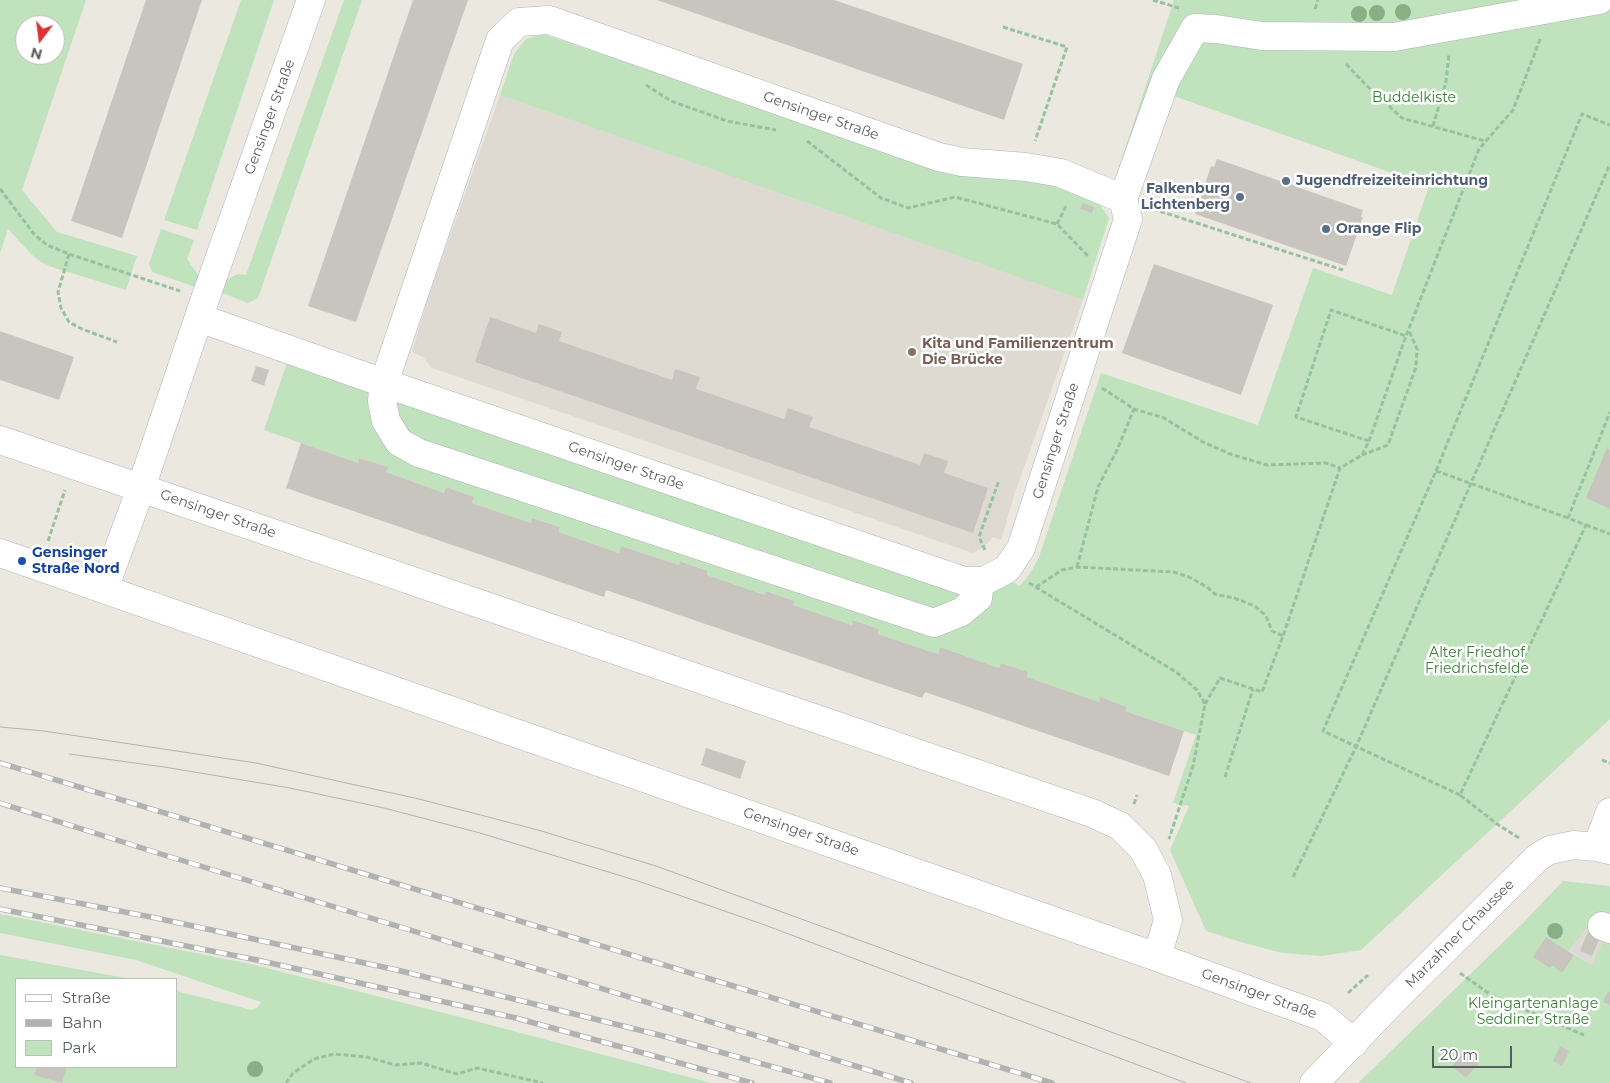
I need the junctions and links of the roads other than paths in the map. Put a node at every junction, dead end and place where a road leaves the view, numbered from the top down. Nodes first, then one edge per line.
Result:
1 (311, 0) edge
2 (1600, 0) edge
3 (1123, 200) junction
4 (202, 308) junction
5 (384, 383) junction
6 (0, 440) edge
7 (141, 488) junction
8 (0, 553) edge
9 (980, 581) junction
10 (104, 588) junction
11 (1610, 812) edge
12 (1604, 848) edge
13 (1157, 956) junction
14 (1354, 1043) junction
15 (1314, 1083) edge

1 - 4 street, Gensinger Straße
2 - 3 street
3 - 5 street, Gensinger Straße
3 - 9 street, Gensinger Straße
4 - 5 street, Gensinger Straße
4 - 7 street, Gensinger Straße
5 - 9 street, Gensinger Straße
5 - 9 street
6 - 7 street, Gensinger Straße
7 - 10 street, Gensinger Straße
7 - 13 street, Gensinger Straße
8 - 10 street, Gensinger Straße
10 - 13 street, Gensinger Straße
11 - 12 street, Marzahner Chaussee
12 - 14 street, Marzahner Chaussee
13 - 14 street, Gensinger Straße
14 - 15 street, Marzahner Chaussee

